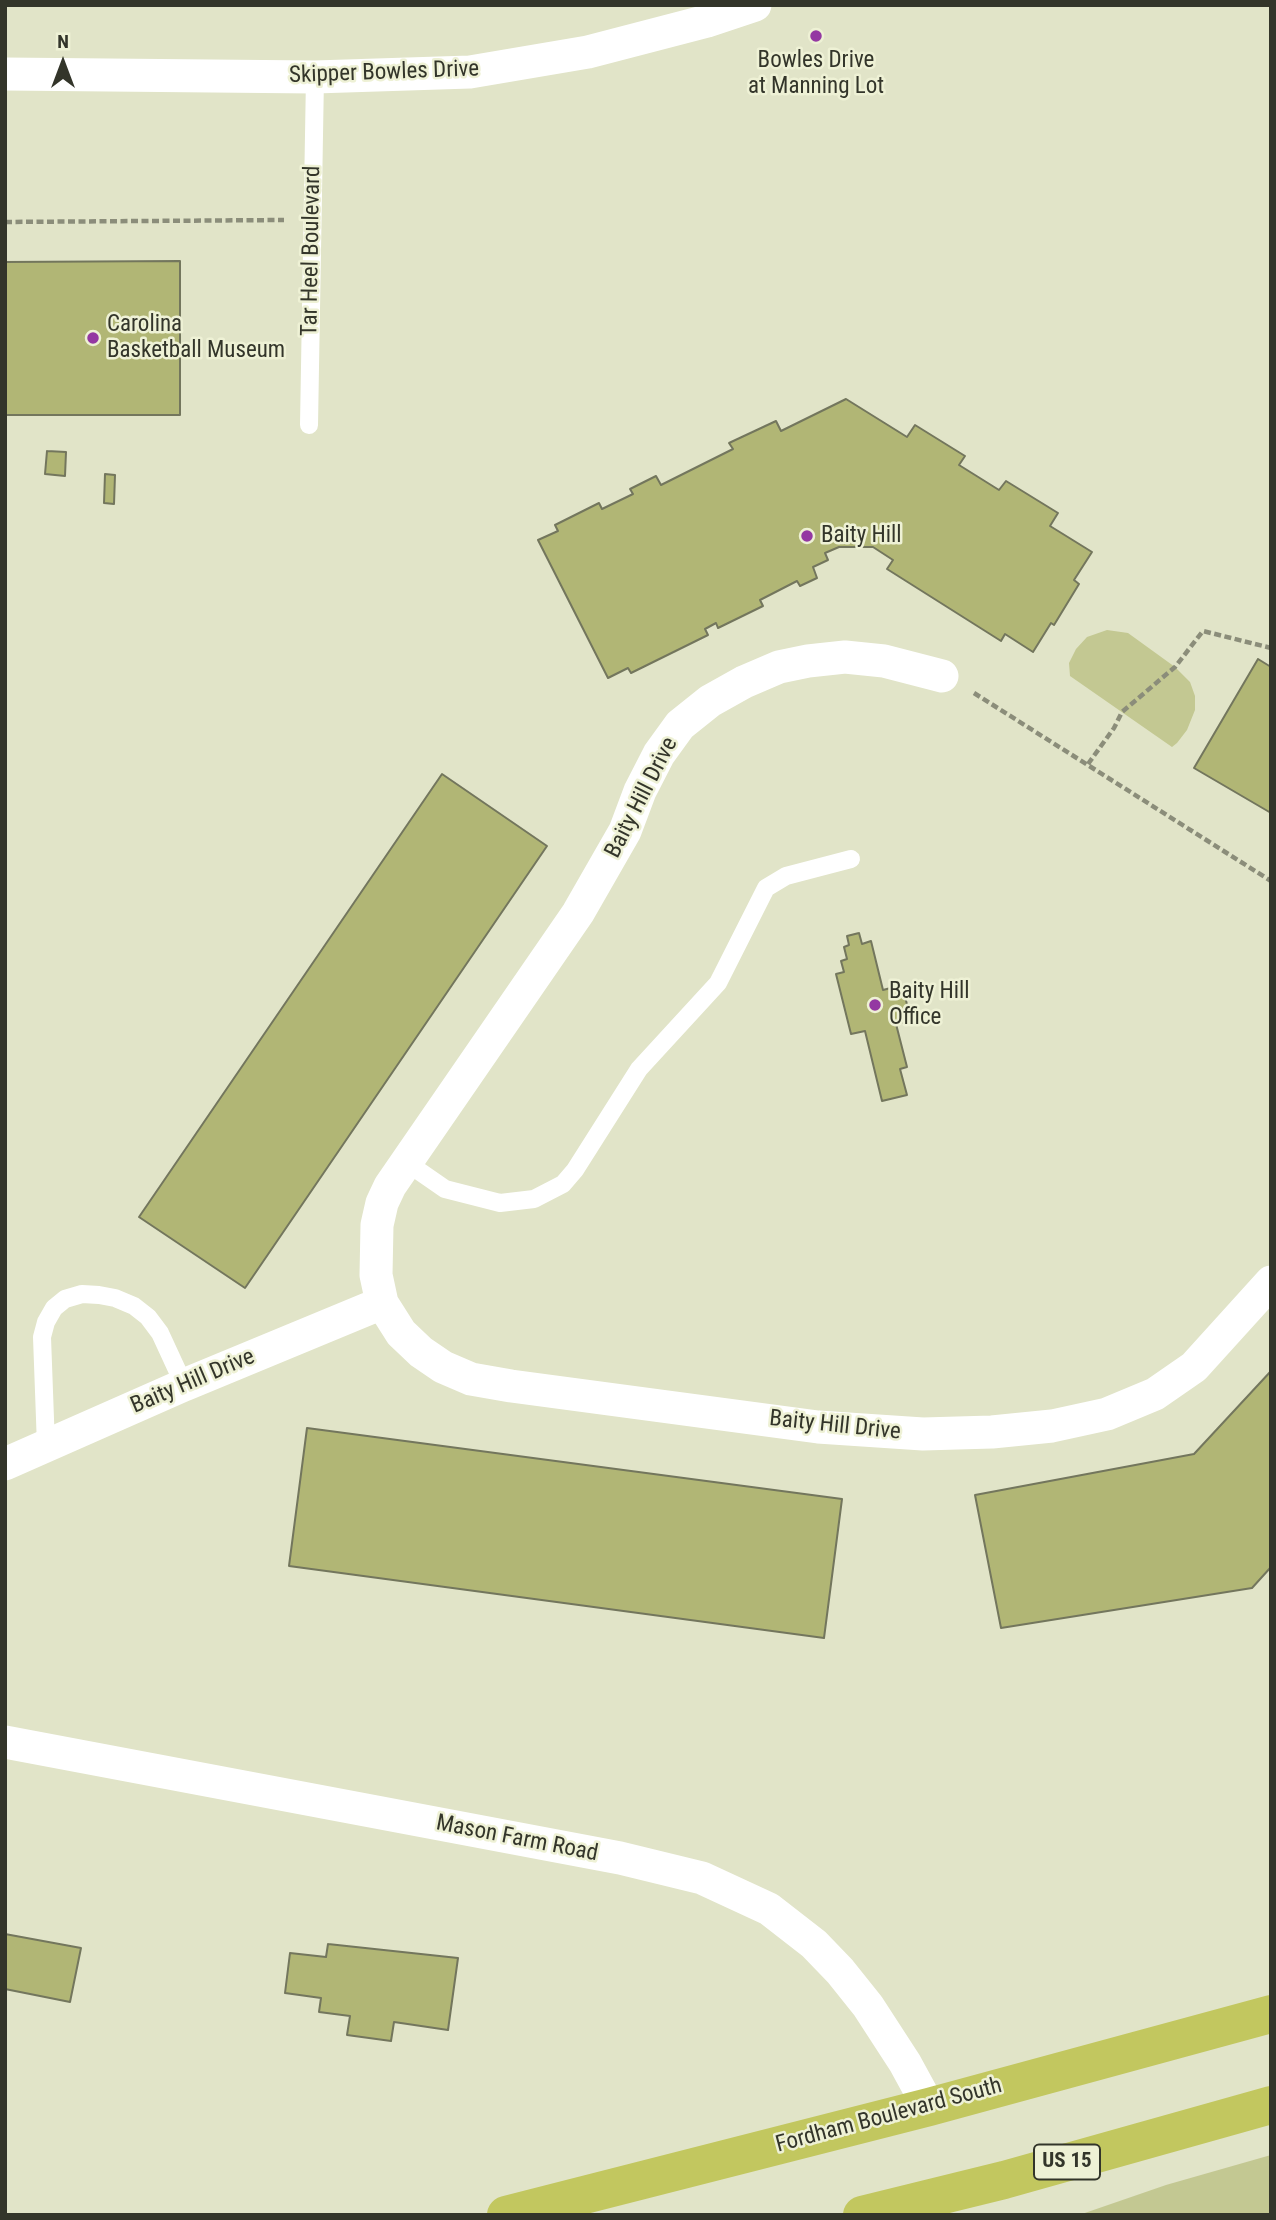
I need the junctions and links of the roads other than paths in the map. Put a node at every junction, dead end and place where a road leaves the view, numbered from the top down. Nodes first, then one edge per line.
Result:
1 (755, 5) edge
2 (5, 74) edge
3 (315, 77) junction
4 (309, 425) dead end
5 (942, 676) road end
6 (851, 859) dead end
7 (406, 1162) junction
8 (1271, 1282) edge
9 (383, 1303) junction
10 (184, 1385) junction
11 (46, 1446) junction
12 (5, 1464) edge
13 (5, 1742) edge
14 (1271, 2014) edge
15 (1271, 2105) edge
16 (929, 2106) junction
17 (506, 2215) edge
18 (862, 2215) edge

1 - 3 street, Skipper Bowles Drive
2 - 3 street, Skipper Bowles Drive
3 - 4 lane, Tar Heel Boulevard
5 - 7 street, Baity Hill Drive
6 - 7 lane
7 - 9 street, Baity Hill Drive
8 - 9 street, Baity Hill Drive
9 - 10 street, Baity Hill Drive
10 - 11 street, Baity Hill Drive
10 - 11 lane
11 - 12 street, Baity Hill Drive
13 - 16 street, Mason Farm Road
14 - 16 highway, Fordham Boulevard South
15 - 18 highway, US 15
16 - 17 highway, Fordham Boulevard South

